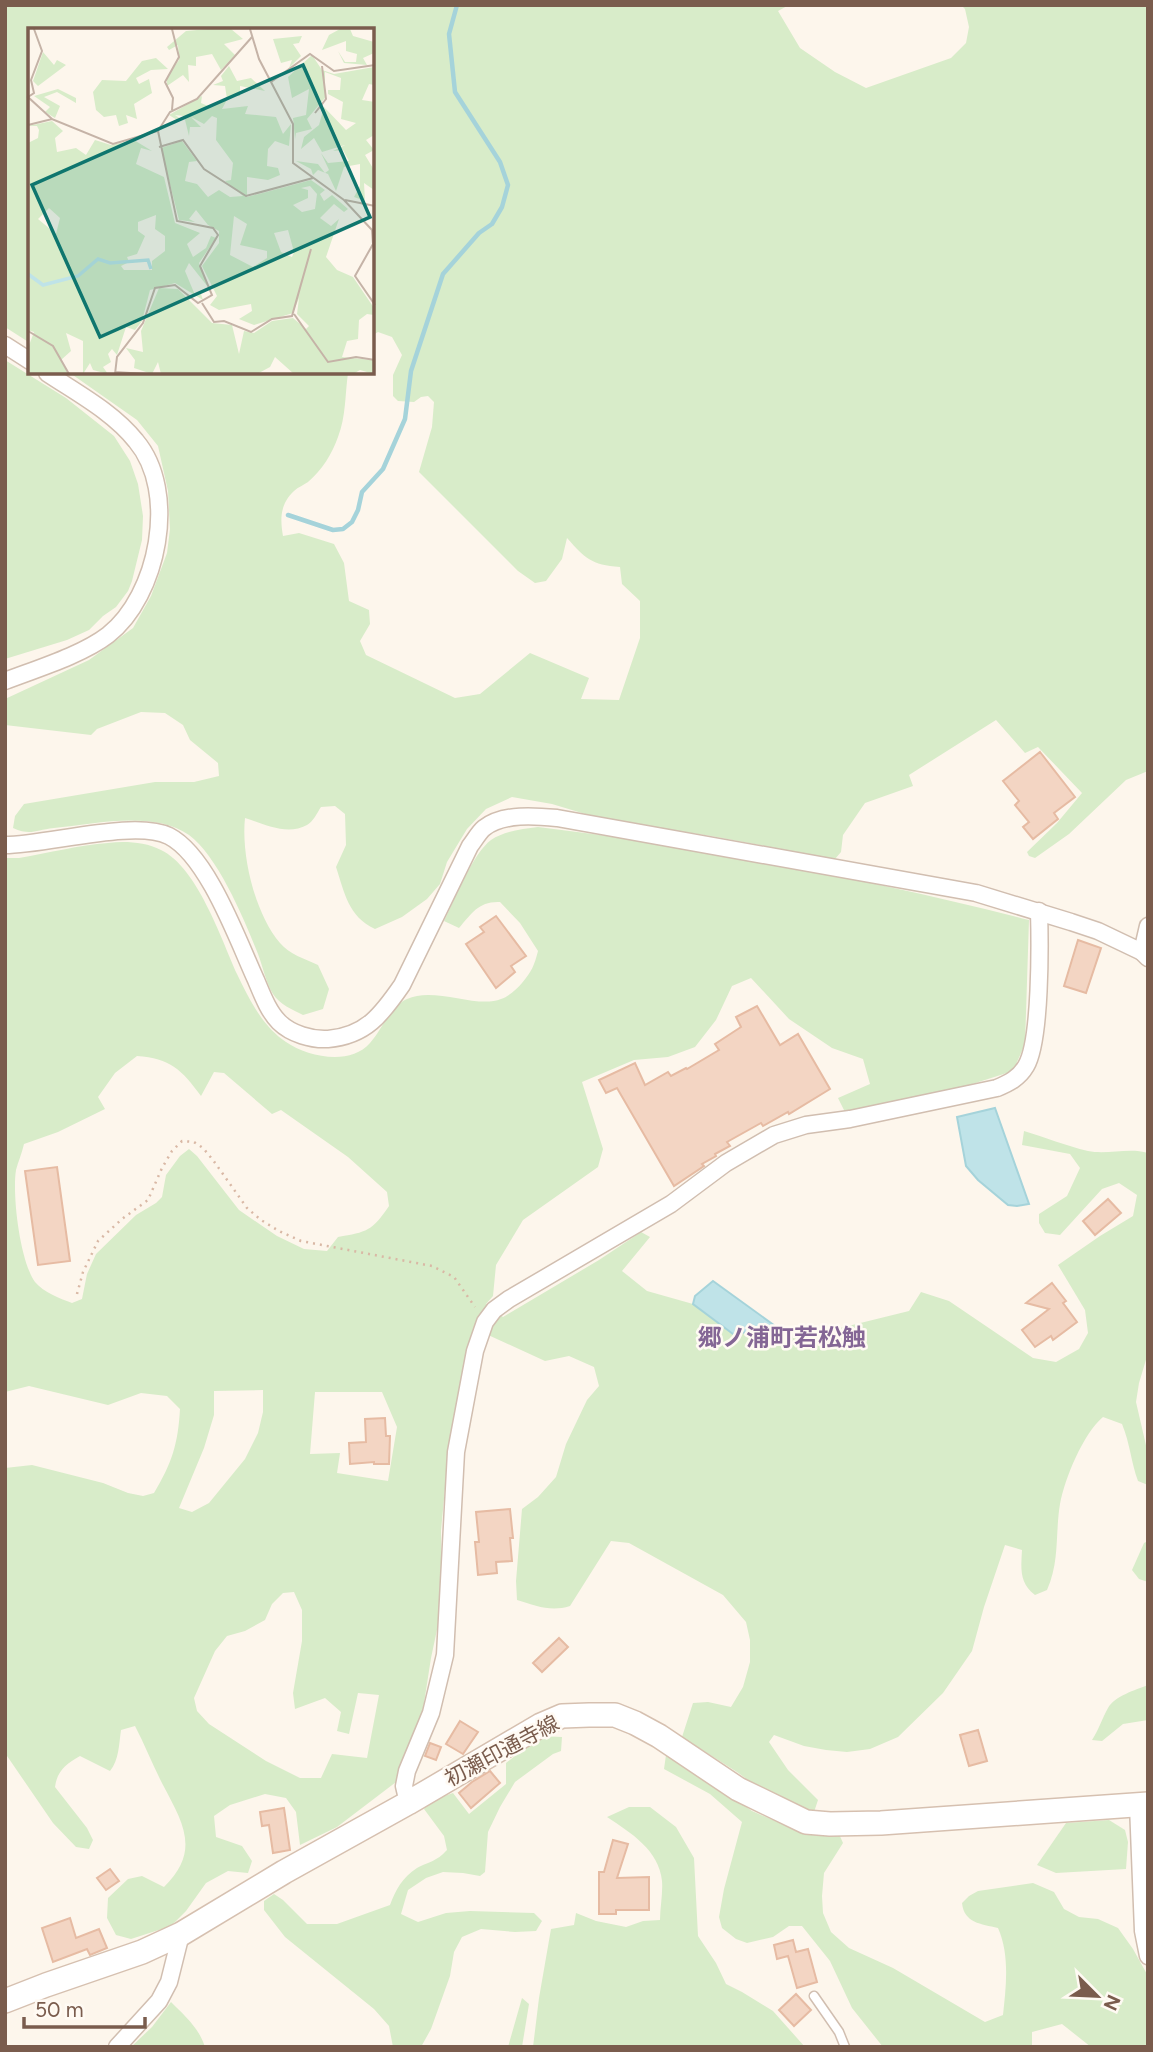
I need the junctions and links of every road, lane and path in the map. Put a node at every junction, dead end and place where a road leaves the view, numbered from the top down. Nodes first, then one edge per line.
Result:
1 (5, 345) edge
2 (28, 360) edge
3 (48, 374) edge
4 (5, 681) edge
5 (5, 845) edge
6 (1040, 911) junction
7 (1148, 926) edge
8 (1145, 955) edge
9 (77, 1294) dead end
10 (485, 1322) junction
11 (408, 1803) junction
12 (1143, 1804) edge
13 (181, 1934) junction
14 (1148, 1956) edge
15 (814, 1996) dead end
16 (5, 2001) edge
17 (117, 2047) edge
18 (845, 2047) edge

1 - 2 street
3 - 4 street
5 - 6 street
6 - 8 street
6 - 10 street
7 - 8 street
9 - 10 path
10 - 11 street
11 - 12 main road, 初瀬印通寺線
11 - 13 main road, 初瀬印通寺線
12 - 14 street
13 - 16 main road, 初瀬印通寺線
13 - 17 street
15 - 18 lane

